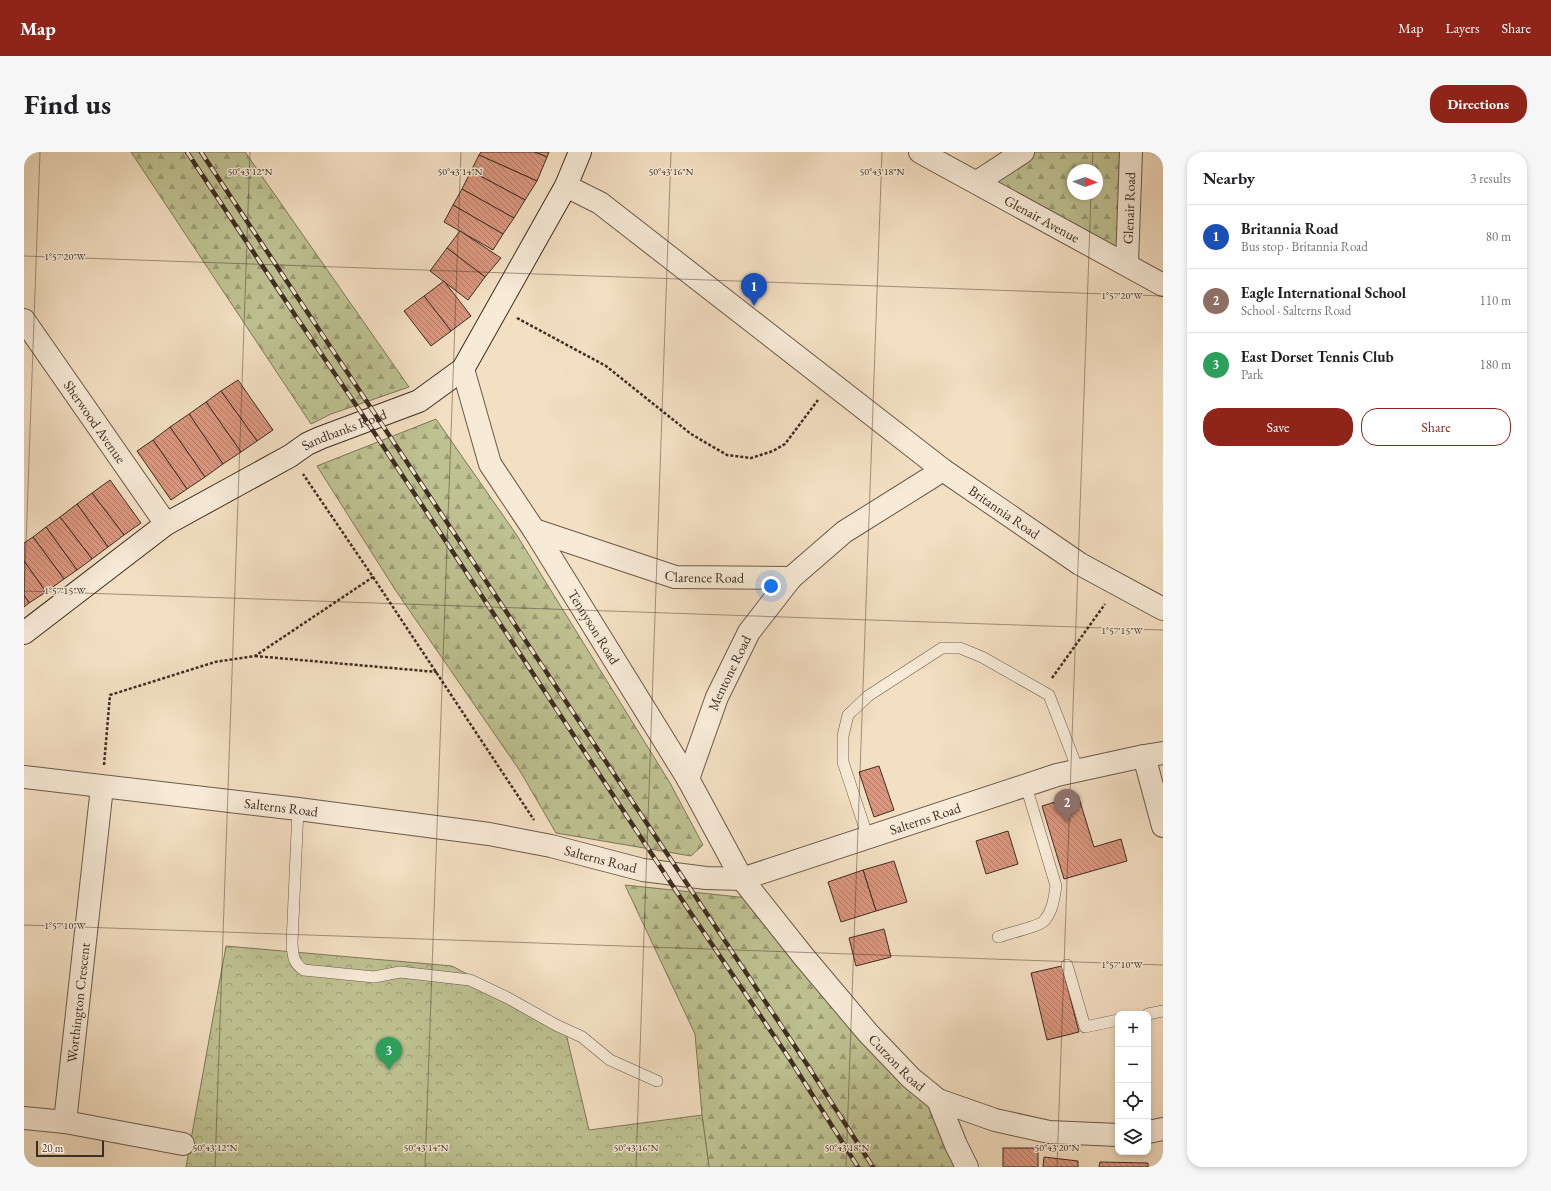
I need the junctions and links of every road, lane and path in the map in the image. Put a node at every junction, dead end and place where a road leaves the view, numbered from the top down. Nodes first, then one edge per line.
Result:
1 (580, 152) edge
2 (920, 152) edge
3 (1023, 152) edge
4 (1131, 152) edge
5 (977, 182) junction
6 (566, 186) junction
7 (1127, 264) junction
8 (1162, 284) edge
9 (498, 308) junction
10 (24, 320) edge
11 (463, 369) junction
12 (832, 382) junction
13 (290, 456) junction
14 (943, 470) junction
15 (166, 524) junction
16 (534, 530) junction
17 (373, 577) junction
18 (791, 578) junction
19 (1118, 585) junction
20 (1163, 609) edge
21 (24, 633) edge
22 (255, 656) junction
23 (437, 672) junction
24 (1042, 691) junction
25 (1154, 755) edge
26 (1078, 770) junction
27 (24, 777) edge
28 (688, 779) junction
29 (1026, 786) junction
30 (102, 787) junction
31 (298, 809) junction
32 (1163, 826) edge
33 (868, 838) junction
34 (551, 846) junction
35 (742, 879) junction
36 (998, 937) dead end
37 (1067, 965) dead end
38 (1163, 1011) edge
39 (1151, 1013) edge
40 (1115, 1021) edge
41 (657, 1081) dead end
42 (938, 1100) junction
43 (24, 1118) edge
44 (65, 1122) junction
45 (1163, 1129) edge
46 (1151, 1131) edge
47 (1115, 1135) edge
48 (183, 1144) dead end
49 (967, 1167) edge

1 - 6 street, Sandbanks Road
2 - 5 street, Glenair Avenue
3 - 5 street
4 - 7 street, Glenair Road
5 - 7 street, Glenair Avenue
6 - 9 street, Sandbanks Road
6 - 12 street, Britannia Road
7 - 8 street, Glenair Avenue
9 - 11 street, Sandbanks Road
9 - 12 path
10 - 15 street, Sherwood Avenue
11 - 13 street, Sandbanks Road
11 - 16 street, Tennyson Road
12 - 14 street, Britannia Road
13 - 15 street, Sandbanks Road
13 - 17 path
14 - 18 street
14 - 19 street, Britannia Road
15 - 21 street, Sandbanks Road
16 - 18 street, Clarence Road
16 - 28 street, Tennyson Road
17 - 22 path
17 - 23 path
18 - 28 street, Mentone Road
19 - 20 street, Britannia Road
19 - 24 path
22 - 23 path
22 - 30 path
23 - 34 path
24 - 26 lane
24 - 33 lane
25 - 26 street, Salterns Road
25 - 32 street
26 - 29 street, Salterns Road
27 - 30 street, Salterns Road
28 - 35 street, Tennyson Road
29 - 33 street, Salterns Road
29 - 36 lane
30 - 31 street, Salterns Road
30 - 44 street, Worthington Crescent
31 - 34 street, Salterns Road
31 - 41 lane
33 - 35 street, Salterns Road
34 - 35 street, Salterns Road
35 - 42 street, Curzon Road
37 - 40 lane
38 - 39 lane
42 - 47 street, Curzon Road
42 - 49 street
43 - 44 street
44 - 48 street
45 - 46 street

